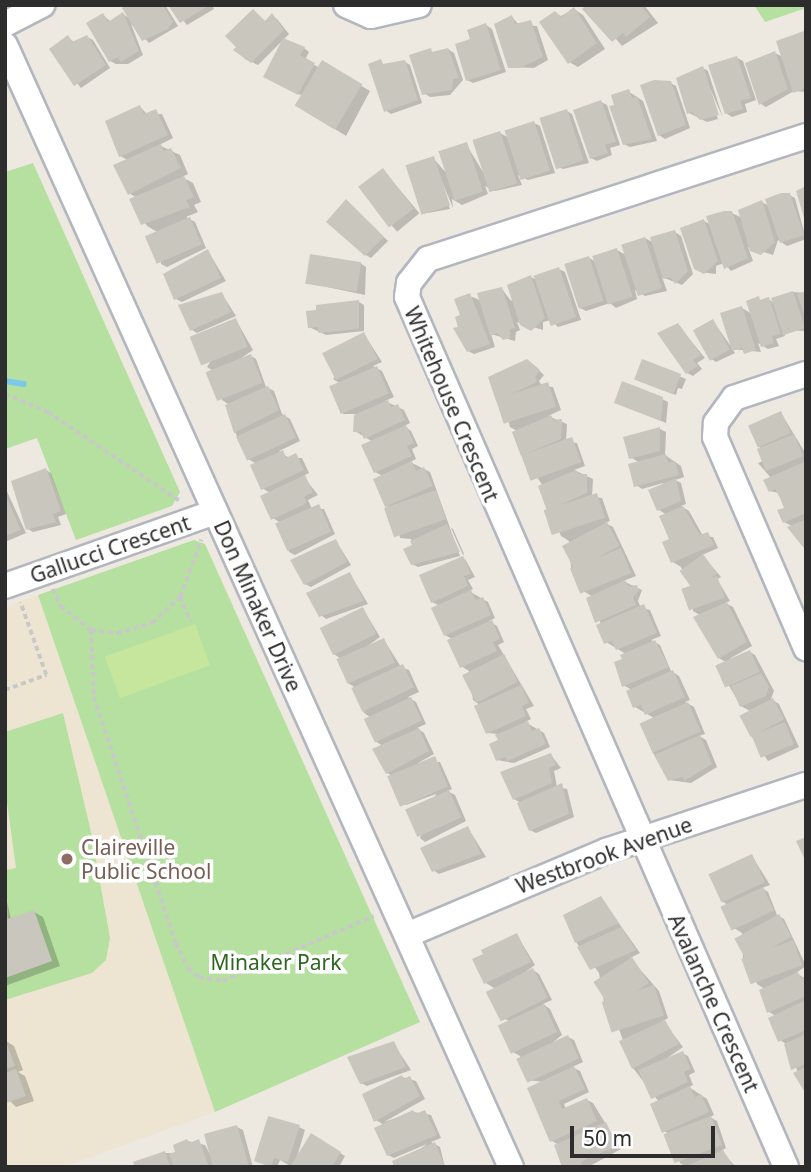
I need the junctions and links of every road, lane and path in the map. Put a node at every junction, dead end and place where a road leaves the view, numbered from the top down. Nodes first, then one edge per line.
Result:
1 (42, 5) edge
2 (346, 5) edge
3 (419, 5) edge
4 (5, 24) edge
5 (5, 45) edge
6 (806, 136) edge
7 (806, 374) edge
8 (5, 394) edge
9 (180, 501) dead end
10 (215, 512) junction
11 (201, 540) dead end
12 (52, 587) dead end
13 (12, 593) edge
14 (180, 597) junction
15 (191, 622) dead end
16 (90, 630) junction
17 (806, 648) edge
18 (5, 690) edge
19 (806, 785) edge
20 (642, 840) junction
21 (374, 916) dead end
22 (407, 935) junction
23 (511, 1167) edge
24 (786, 1167) edge

1 - 4 street
2 - 3 street
5 - 10 street, Don Minaker Drive
6 - 20 street, Whitehouse Crescent
7 - 17 street
8 - 9 path
10 - 13 street, Gallucci Crescent
10 - 22 street, Don Minaker Drive
11 - 14 path
12 - 16 path
13 - 18 path
14 - 15 path
14 - 16 path
16 - 21 path
19 - 20 street, Westbrook Avenue
20 - 22 street, Westbrook Avenue
20 - 24 street, Avalanche Crescent
22 - 23 street, Don Minaker Drive

